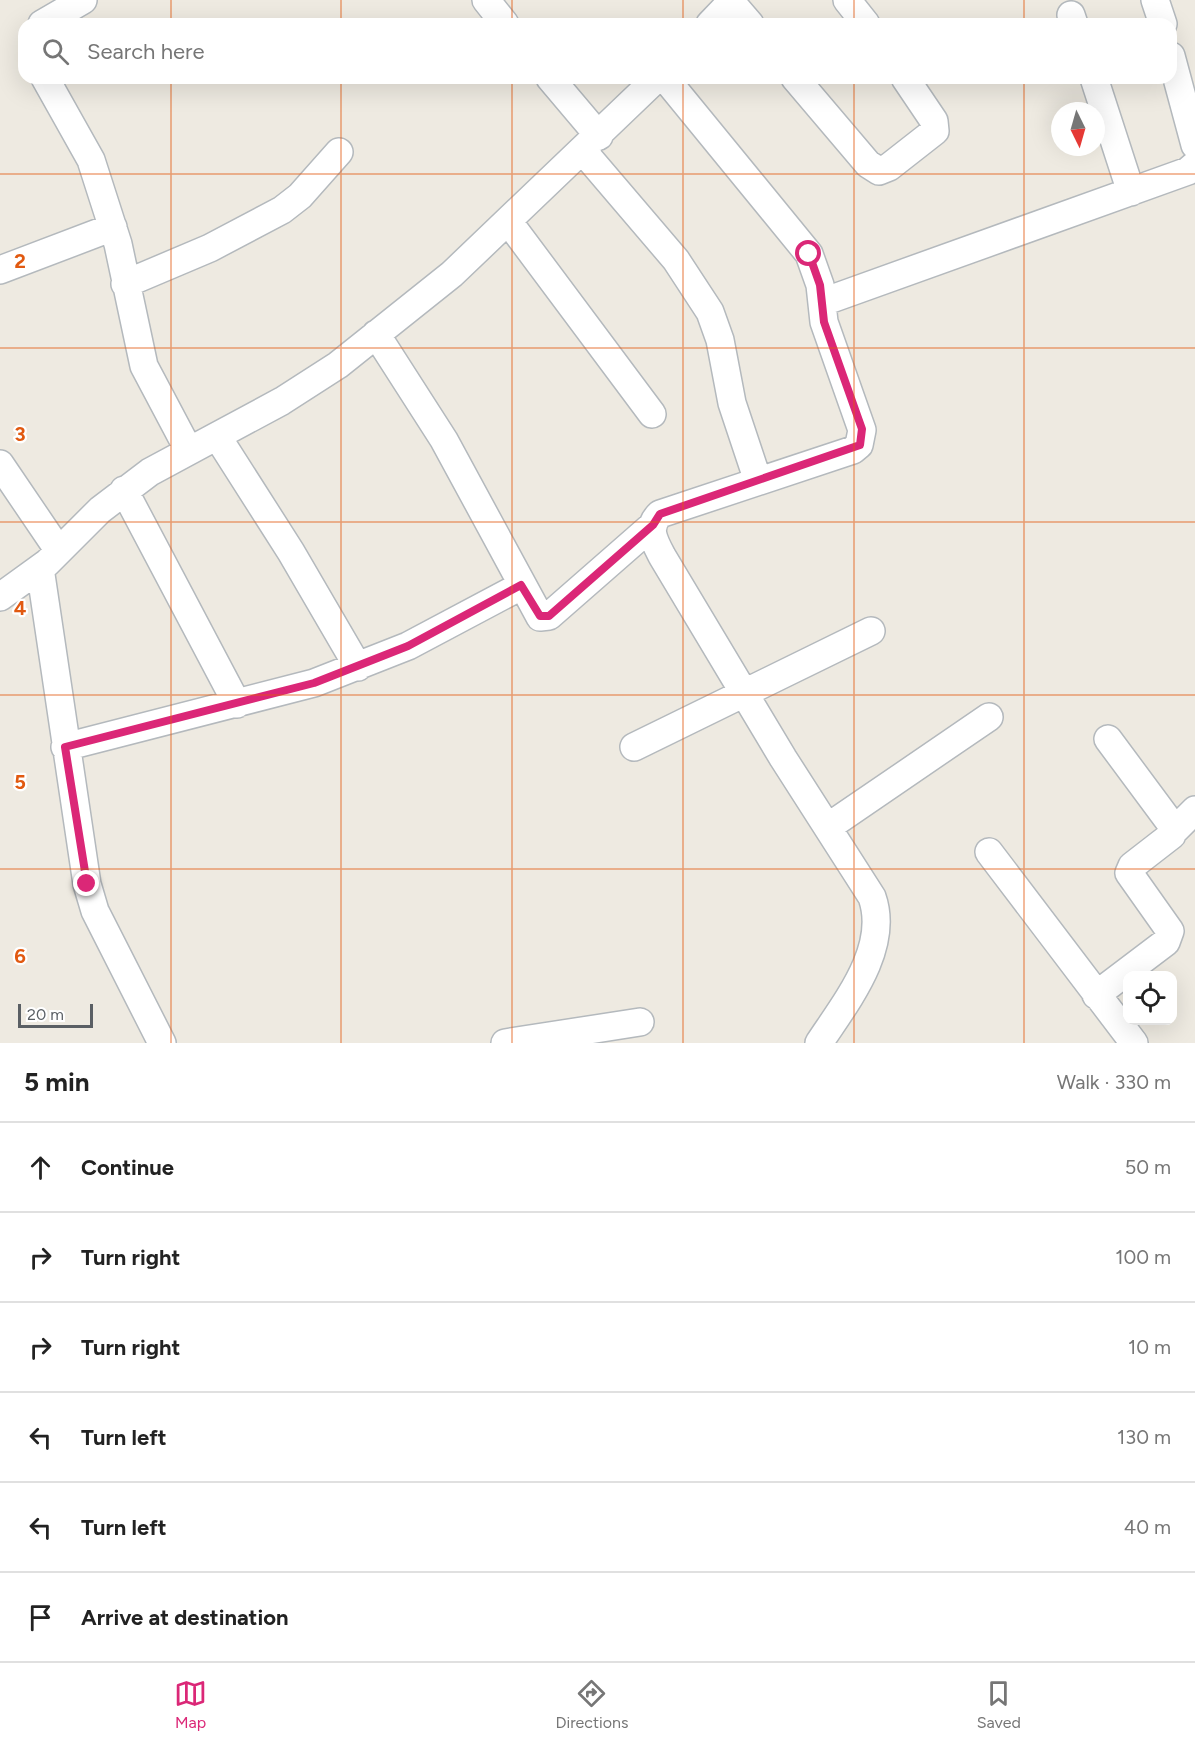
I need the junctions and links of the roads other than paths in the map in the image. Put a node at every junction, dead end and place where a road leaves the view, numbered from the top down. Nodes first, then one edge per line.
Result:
1 (83, 0) edge
2 (486, 0) edge
3 (847, 0) edge
4 (1155, 0) edge
5 (732, 1) edge
6 (52, 18) edge
7 (500, 18) edge
8 (716, 18) edge
9 (745, 18) edge
10 (861, 18) edge
11 (1160, 18) edge
12 (1177, 79) edge
13 (48, 84) edge
14 (554, 84) edge
15 (651, 84) edge
16 (670, 84) edge
17 (800, 84) edge
18 (909, 84) edge
19 (1096, 84) edge
20 (591, 143) junction
21 (1195, 149) edge
22 (339, 152) dead end
23 (1131, 192) junction
24 (508, 221) junction
25 (113, 227) junction
26 (0, 270) edge
27 (125, 284) junction
28 (823, 302) junction
29 (376, 334) junction
30 (652, 414) dead end
31 (217, 436) junction
32 (189, 451) junction
33 (0, 464) edge
34 (758, 481) junction
35 (124, 490) junction
36 (653, 525) junction
37 (49, 560) junction
38 (521, 585) junction
39 (0, 597) edge
40 (872, 631) dead end
41 (358, 667) junction
42 (745, 693) junction
43 (237, 704) junction
44 (989, 717) dead end
45 (1108, 739) dead end
46 (65, 747) junction
47 (634, 747) dead end
48 (1195, 810) edge
49 (828, 827) junction
50 (1174, 831) junction
51 (989, 852) dead end
52 (1096, 995) junction
53 (640, 1023) dead end
54 (162, 1043) edge
55 (506, 1043) edge
56 (819, 1043) edge
57 (1134, 1043) edge

1 - 6 street
2 - 7 street
3 - 10 street
4 - 11 street
5 - 8 street
5 - 9 street
12 - 21 street
13 - 25 street
14 - 20 street
15 - 20 street
16 - 28 street
17 - 18 street
19 - 23 street
20 - 24 street
20 - 34 street
21 - 23 street
22 - 27 street
23 - 28 street
24 - 29 street
24 - 30 street
25 - 26 street
25 - 27 street
27 - 32 street
28 - 34 street
29 - 31 street
29 - 38 street
31 - 32 street
31 - 41 street
32 - 35 street
33 - 37 street
34 - 36 street
35 - 37 street
35 - 43 street
36 - 38 street
36 - 42 street
37 - 39 street
37 - 46 street
38 - 41 street
40 - 42 street
41 - 43 street
42 - 47 street
42 - 49 street
43 - 46 street
44 - 49 street
45 - 50 street
46 - 54 street
48 - 50 street
49 - 56 street
50 - 52 street
51 - 52 street
52 - 57 street
53 - 55 street

